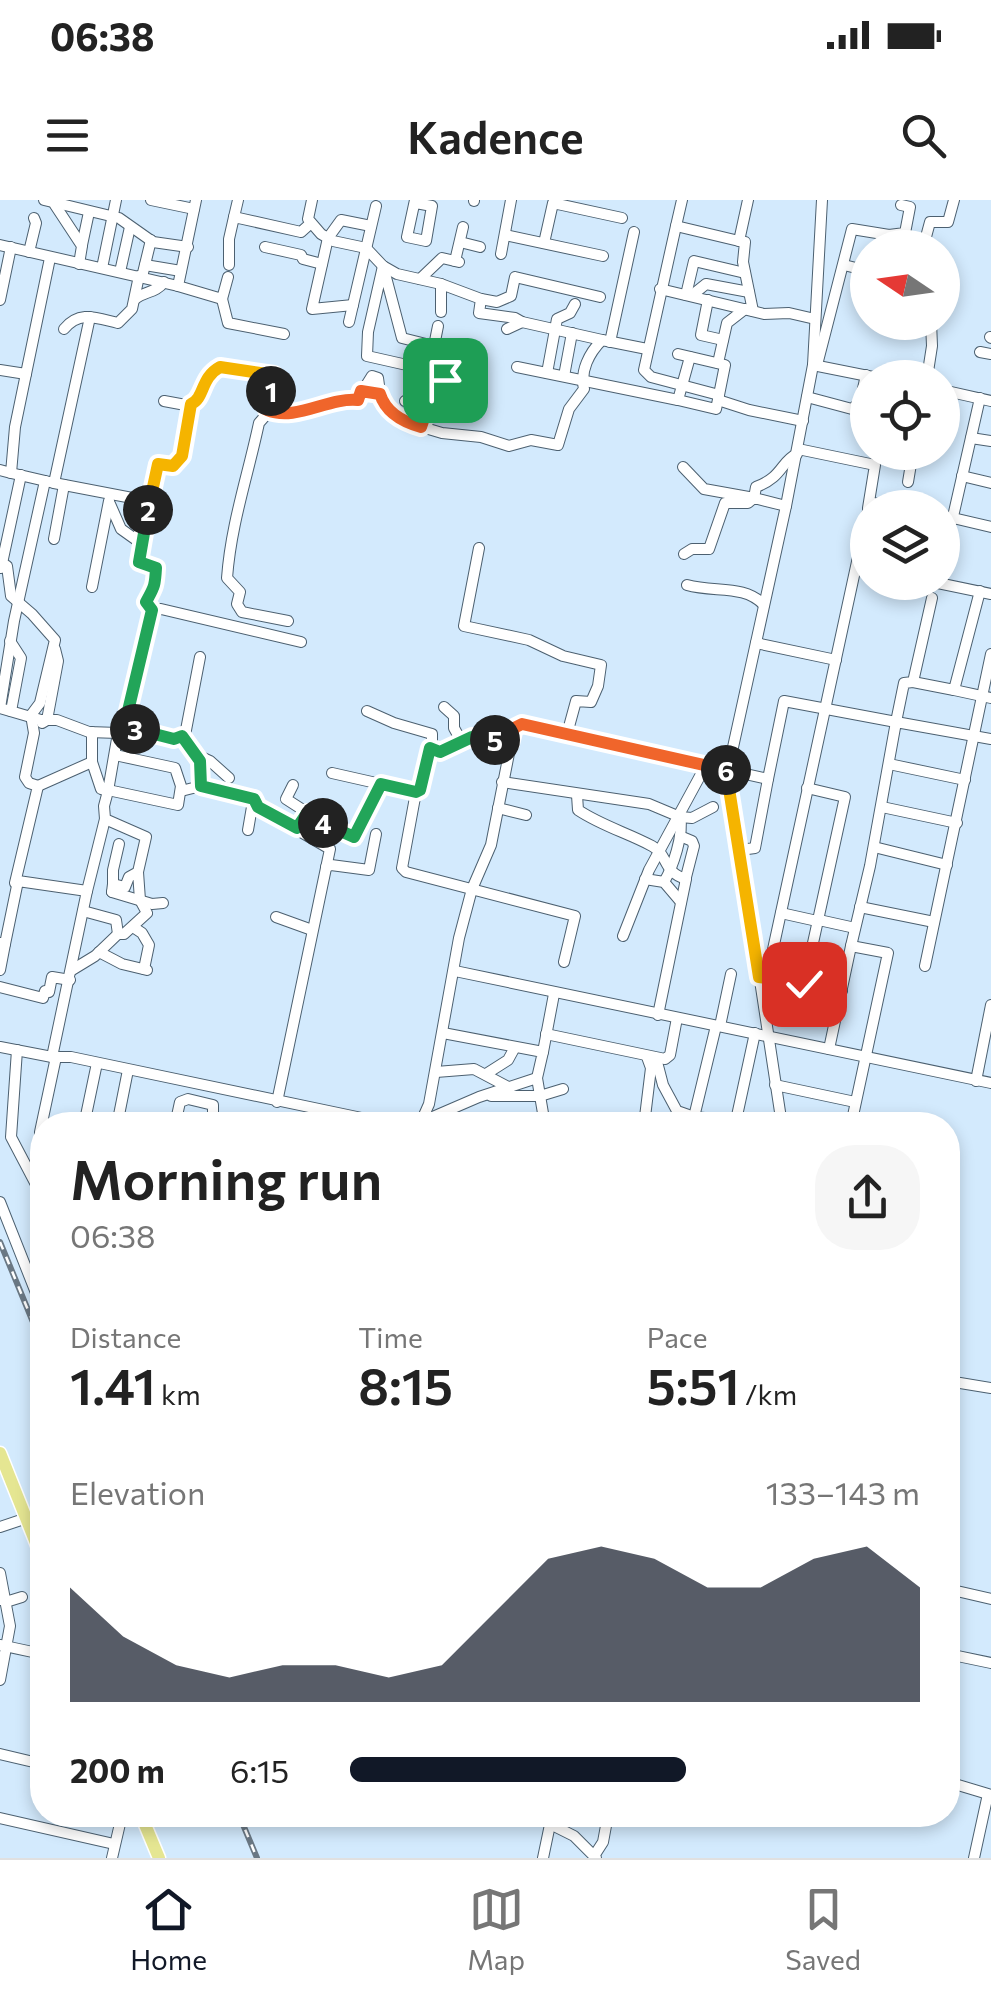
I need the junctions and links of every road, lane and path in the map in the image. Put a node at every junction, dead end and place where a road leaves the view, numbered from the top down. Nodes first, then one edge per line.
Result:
1 (116, 200) edge
2 (151, 200) edge
3 (238, 200) edge
4 (310, 200) edge
5 (511, 200) edge
6 (682, 200) edge
7 (748, 200) edge
8 (822, 200) edge
9 (954, 200) edge
10 (49, 202) edge
11 (378, 202) edge
12 (562, 202) edge
13 (195, 204) edge
14 (77, 205) edge
15 (902, 205) dead end
16 (89, 212) junction
17 (113, 217) junction
18 (234, 217) junction
19 (34, 218) dead end
20 (622, 218) dead end
21 (311, 222) junction
22 (130, 226) junction
23 (371, 226) junction
24 (676, 226) junction
25 (463, 228) dead end
26 (906, 230) edge
27 (928, 230) edge
28 (634, 232) dead end
29 (505, 234) junction
30 (328, 238) junction
31 (850, 238) edge
32 (151, 240) junction
33 (738, 241) junction
34 (460, 242) junction
35 (544, 243) junction
36 (82, 245) junction
37 (5, 246) edge
38 (188, 247) junction
39 (265, 247) dead end
40 (480, 247) dead end
41 (366, 248) junction
42 (616, 248) dead end
43 (630, 250) junction
44 (29, 252) junction
45 (502, 254) dead end
46 (603, 256) dead end
47 (50, 258) junction
48 (78, 264) junction
49 (322, 264) junction
50 (844, 265) junction
51 (383, 266) junction
52 (850, 266) edge
53 (102, 268) junction
54 (181, 271) junction
55 (120, 272) junction
56 (745, 272) junction
57 (142, 273) junction
58 (420, 280) junction
59 (164, 282) junction
60 (441, 284) junction
61 (178, 286) junction
62 (660, 289) junction
63 (749, 292) junction
64 (600, 296) dead end
65 (689, 296) junction
66 (481, 299) junction
67 (0, 300) edge
68 (134, 300) junction
69 (222, 300) junction
70 (708, 300) junction
71 (497, 302) junction
72 (575, 304) dead end
73 (353, 305) junction
74 (749, 310) junction
75 (442, 312) dead end
76 (493, 316) junction
77 (90, 317) junction
78 (814, 319) junction
79 (349, 322) dead end
80 (522, 322) junction
81 (438, 326) dead end
82 (64, 328) dead end
83 (506, 329) dead end
84 (554, 330) junction
85 (284, 334) dead end
86 (572, 334) junction
87 (723, 340) junction
88 (606, 341) junction
89 (434, 346) junction
90 (647, 349) junction
91 (367, 356) junction
92 (718, 363) junction
93 (813, 365) junction
94 (518, 366) dead end
95 (0, 370) edge
96 (850, 372) edge
97 (547, 373) junction
98 (26, 374) junction
99 (646, 375) junction
100 (372, 376) junction
101 (564, 376) junction
102 (445, 380) dead end
103 (582, 380) junction
104 (681, 385) junction
105 (361, 391) junction
106 (642, 392) junction
107 (380, 394) junction
108 (960, 394) edge
109 (718, 398) junction
110 (807, 398) junction
111 (986, 399) edge
112 (678, 400) junction
113 (164, 401) dead end
114 (406, 401) dead end
115 (429, 403) junction
116 (191, 406) junction
117 (850, 408) edge
118 (267, 410) junction
119 (803, 420) junction
120 (421, 427) junction
121 (971, 438) junction
122 (991, 441) edge
123 (797, 451) junction
124 (684, 467) dead end
125 (910, 470) edge
126 (11, 473) edge
127 (962, 476) junction
128 (908, 482) dead end
129 (54, 483) junction
130 (991, 483) edge
131 (765, 484) junction
132 (789, 490) junction
133 (871, 490) edge
134 (957, 490) edge
135 (109, 497) junction
136 (754, 498) junction
137 (152, 502) junction
138 (786, 506) junction
139 (960, 520) edge
140 (991, 526) edge
141 (54, 539) dead end
142 (142, 544) junction
143 (479, 548) dead end
144 (684, 554) dead end
145 (2, 560) edge
146 (28, 560) junction
147 (687, 586) dead end
148 (92, 587) dead end
149 (960, 587) edge
150 (985, 592) edge
151 (853, 600) edge
152 (932, 600) edge
153 (18, 602) junction
154 (764, 605) junction
155 (152, 610) junction
156 (288, 621) dead end
157 (301, 642) dead end
158 (54, 643) junction
159 (756, 643) junction
160 (991, 654) edge
161 (200, 656) dead end
162 (836, 660) junction
163 (913, 682) junction
164 (954, 690) junction
165 (986, 697) edge
166 (444, 707) dead end
167 (824, 709) junction
168 (367, 711) dead end
169 (30, 715) junction
170 (47, 720) junction
171 (896, 722) junction
172 (122, 730) junction
173 (92, 732) junction
174 (34, 733) junction
175 (567, 734) junction
176 (182, 736) junction
177 (973, 736) junction
178 (991, 739) edge
179 (463, 744) junction
180 (510, 744) junction
181 (430, 748) junction
182 (120, 753) junction
183 (198, 756) junction
184 (92, 762) junction
185 (889, 764) junction
186 (706, 765) junction
187 (728, 770) junction
188 (332, 773) dead end
189 (230, 778) dead end
190 (768, 779) junction
191 (965, 780) junction
192 (502, 782) junction
193 (381, 784) junction
194 (293, 785) dead end
195 (38, 786) junction
196 (201, 786) junction
197 (807, 788) junction
198 (108, 790) junction
199 (181, 792) junction
200 (416, 792) junction
201 (577, 795) junction
202 (254, 799) junction
203 (158, 800) junction
204 (713, 807) dead end
205 (882, 807) junction
206 (498, 808) junction
207 (307, 813) junction
208 (526, 815) dead end
209 (155, 817) dead end
210 (680, 817) junction
211 (105, 818) junction
212 (957, 823) junction
213 (297, 828) junction
214 (248, 830) dead end
215 (376, 834) dead end
216 (680, 836) junction
217 (874, 847) junction
218 (658, 850) junction
219 (740, 850) junction
220 (118, 851) junction
221 (96, 852) junction
222 (141, 859) junction
223 (947, 865) junction
224 (326, 867) junction
225 (138, 872) junction
226 (667, 877) junction
227 (646, 878) junction
228 (685, 881) junction
229 (16, 883) junction
230 (114, 884) junction
231 (477, 891) junction
232 (87, 892) junction
233 (140, 900) junction
234 (681, 902) junction
235 (163, 903) dead end
236 (860, 907) junction
237 (83, 912) junction
238 (780, 914) junction
239 (276, 917) dead end
240 (818, 920) junction
241 (934, 922) junction
242 (134, 927) junction
243 (855, 928) junction
244 (312, 930) junction
245 (118, 934) junction
246 (624, 936) dead end
247 (2, 944) edge
248 (851, 946) junction
249 (100, 952) junction
250 (564, 962) dead end
251 (925, 966) dead end
252 (0, 970) edge
253 (455, 972) junction
254 (730, 974) dead end
255 (71, 975) junction
256 (763, 977) junction
257 (804, 984) junction
258 (0, 987) edge
259 (842, 991) junction
260 (554, 994) junction
261 (991, 1005) edge
262 (658, 1015) junction
263 (677, 1018) junction
264 (718, 1026) junction
265 (443, 1033) junction
266 (755, 1033) junction
267 (546, 1034) junction
268 (768, 1036) junction
269 (0, 1047) edge
270 (514, 1049) junction
271 (829, 1049) junction
272 (17, 1050) junction
273 (542, 1052) junction
274 (54, 1057) junction
275 (651, 1057) junction
276 (866, 1057) junction
277 (97, 1063) junction
278 (128, 1070) junction
279 (436, 1072) junction
280 (486, 1074) junction
281 (536, 1078) junction
282 (976, 1081) junction
283 (991, 1083) edge
284 (775, 1085) junction
285 (510, 1088) junction
286 (563, 1088) dead end
287 (485, 1096) junction
288 (540, 1096) junction
289 (277, 1102) junction
290 (855, 1102) junction
291 (46, 1112) edge
292 (87, 1112) edge
293 (120, 1112) edge
294 (178, 1112) edge
295 (214, 1112) edge
296 (328, 1112) edge
297 (423, 1112) edge
298 (454, 1112) edge
299 (543, 1112) edge
300 (646, 1112) edge
301 (680, 1112) edge
302 (695, 1112) edge
303 (738, 1112) edge
304 (780, 1112) edge
305 (853, 1112) edge
306 (6, 1130) edge
307 (30, 1174) edge
308 (0, 1202) edge
309 (28, 1273) joint
310 (30, 1278) edge
311 (960, 1383) edge
312 (991, 1388) edge
313 (0, 1436) edge
314 (0, 1453) edge
315 (30, 1516) edge
316 (30, 1518) edge
317 (0, 1527) edge
318 (30, 1529) edge
319 (0, 1573) edge
320 (960, 1592) edge
321 (22, 1597) dead end
322 (991, 1598) edge
323 (4, 1600) edge
324 (4, 1646) edge
325 (30, 1651) edge
326 (960, 1657) edge
327 (991, 1663) edge
328 (0, 1680) edge
329 (0, 1754) edge
330 (30, 1761) edge
331 (960, 1786) edge
332 (0, 1818) edge
333 (30, 1825) edge
334 (39, 1827) edge
335 (119, 1827) edge
336 (148, 1827) edge
337 (153, 1827) edge
338 (550, 1827) edge
339 (561, 1827) edge
340 (606, 1827) edge
341 (114, 1844) junction
342 (161, 1854) edge
343 (595, 1857) edge
344 (112, 1858) edge
345 (543, 1858) edge
346 (974, 1858) edge

1 - 17 street
2 - 13 street
3 - 18 street
4 - 21 street
5 - 29 street
6 - 24 street
7 - 33 street
8 - 78 street
9 - 27 street
10 - 14 street
10 - 36 street
11 - 23 street
12 - 20 street
12 - 35 street
13 - 38 street
14 - 16 street
15 - 26 street
16 - 17 street
16 - 36 street
17 - 22 street
17 - 53 street
18 - 21 street
18 - 69 street
19 - 44 street
21 - 30 street
22 - 32 street
22 - 55 street
23 - 30 street
23 - 41 street
24 - 33 street
24 - 62 street
25 - 34 street
28 - 43 street
29 - 35 street
29 - 45 street
30 - 41 street
30 - 49 street
31 - 50 street
32 - 38 street
32 - 57 street
33 - 56 street
34 - 40 street
34 - 58 street
35 - 46 street
36 - 48 street
37 - 44 street
37 - 67 street
38 - 54 street
39 - 49 street
41 - 51 street
41 - 73 street
42 - 43 street
43 - 88 street
44 - 47 street
47 - 48 street
47 - 98 street
48 - 53 street
49 - 73 street
50 - 52 street
50 - 93 street
51 - 58 street
51 - 89 street
51 - 91 street
53 - 55 street
54 - 57 street
54 - 61 street
55 - 57 street
56 - 63 street
56 - 65 street
57 - 59 street
57 - 68 street
58 - 60 street
59 - 61 street
59 - 68 street
60 - 66 street
60 - 75 street
61 - 69 street
62 - 65 street
62 - 90 street
63 - 65 street
63 - 74 street
64 - 71 street
65 - 70 street
66 - 71 street
66 - 76 street
68 - 77 street
69 - 85 street
70 - 74 street
70 - 87 street
71 - 76 street
72 - 84 street
73 - 79 street
74 - 78 street
74 - 87 street
76 - 80 street
77 - 82 street
77 - 129 street
78 - 93 street
80 - 83 street
80 - 84 street
81 - 89 street
84 - 86 street
84 - 97 street
86 - 88 street
86 - 101 street
87 - 92 street
88 - 90 street
88 - 103 street
89 - 91 street
90 - 99 street
91 - 100 street
92 - 104 street
92 - 109 street
93 - 96 street
93 - 110 street
94 - 97 street
95 - 98 street
97 - 101 street
98 - 126 street
99 - 104 street
99 - 106 street
100 - 105 street
100 - 107 street
101 - 103 street
102 - 115 street
103 - 106 street
103 - 120 street
104 - 109 street
104 - 112 street
105 - 107 street
105 - 118 street
106 - 112 street
107 - 120 street
108 - 111 street
109 - 112 street
109 - 119 street
110 - 117 street
110 - 119 street
111 - 121 street
113 - 116 street
114 - 115 street
115 - 120 street
116 - 118 street
116 - 137 street
118 - 156 street
119 - 123 street
121 - 122 street
121 - 127 street
123 - 131 street
123 - 132 street
123 - 133 street
124 - 136 street
125 - 128 street
126 - 129 street
126 - 145 street
127 - 130 street
127 - 134 street
129 - 135 street
129 - 141 street
129 - 146 street
131 - 132 street
131 - 136 street
132 - 138 street
135 - 137 street
135 - 142 street
135 - 148 street
136 - 138 street
136 - 144 street
137 - 142 street
138 - 154 street
139 - 140 street
142 - 155 street
143 - 175 street
145 - 146 street
145 - 153 street
146 - 153 street
147 - 154 street
149 - 150 street
150 - 164 street
151 - 162 street
152 - 163 street
153 - 158 street
153 - 169 street
154 - 159 street
155 - 157 street
155 - 172 street
158 - 169 street
158 - 170 street
159 - 162 street
159 - 187 street
160 - 165 street
161 - 176 street
162 - 167 street
163 - 164 street
163 - 171 street
164 - 165 street
165 - 177 street
166 - 179 street
167 - 171 street
167 - 190 street
167 - 197 street
168 - 181 street
169 - 170 street
169 - 174 street
170 - 173 street
170 - 174 street
171 - 177 street
171 - 185 street
172 - 173 street
172 - 176 street
172 - 182 street
173 - 184 street
174 - 195 street
175 - 180 street
175 - 186 street
176 - 183 street
177 - 178 street
177 - 191 street
179 - 180 street
179 - 181 street
180 - 192 street
181 - 200 street
182 - 198 street
182 - 199 street
183 - 189 street
183 - 196 street
184 - 195 street
184 - 198 street
185 - 191 street
185 - 205 street
186 - 187 street
186 - 210 street
187 - 190 street
187 - 219 street
188 - 193 street
190 - 219 street
191 - 212 street
192 - 201 street
192 - 206 street
193 - 200 street
193 - 207 street
194 - 207 street
195 - 229 street
196 - 199 street
196 - 202 street
197 - 238 street
197 - 240 street
198 - 203 street
198 - 211 street
199 - 203 street
200 - 231 street
201 - 210 street
201 - 218 street
202 - 213 street
202 - 214 street
203 - 209 street
204 - 210 street
205 - 212 street
205 - 217 street
206 - 208 street
206 - 231 street
207 - 213 street
210 - 216 street
210 - 218 street
211 - 221 street
211 - 222 street
212 - 223 street
213 - 224 street
215 - 224 street
216 - 226 street
216 - 228 street
217 - 223 street
217 - 236 street
218 - 226 street
218 - 227 street
219 - 256 street
220 - 221 street
220 - 222 street
220 - 230 street
221 - 232 street
222 - 225 street
223 - 241 street
224 - 244 street
225 - 230 street
225 - 233 street
226 - 227 street
226 - 228 street
226 - 234 street
227 - 246 street
228 - 234 street
229 - 232 street
229 - 247 street
230 - 233 street
231 - 250 street
231 - 253 street
232 - 237 street
233 - 235 street
233 - 242 street
234 - 262 street
236 - 241 street
236 - 243 street
237 - 245 street
237 - 255 street
238 - 240 street
238 - 256 street
239 - 244 street
240 - 243 street
240 - 257 street
241 - 251 street
242 - 245 street
242 - 249 street
243 - 248 street
244 - 289 street
245 - 249 street
247 - 252 street
248 - 259 street
248 - 276 street
249 - 255 street
253 - 260 street
253 - 265 street
254 - 264 street
255 - 258 street
255 - 274 street
256 - 257 street
256 - 268 street
257 - 259 street
259 - 271 street
260 - 262 street
260 - 267 street
261 - 282 street
262 - 263 street
263 - 264 street
263 - 275 street
264 - 266 street
264 - 302 street
265 - 270 street
265 - 279 street
266 - 268 street
266 - 303 street
267 - 273 street
267 - 275 street
268 - 271 street
268 - 284 street
269 - 272 street
270 - 273 street
270 - 280 street
271 - 276 street
272 - 274 street
272 - 306 street
273 - 281 street
274 - 277 street
274 - 291 street
275 - 300 street
275 - 301 street
276 - 282 street
276 - 290 street
277 - 278 street
277 - 292 street
278 - 289 street
278 - 293 street
279 - 280 street
279 - 297 street
280 - 285 street
281 - 285 street
281 - 288 street
282 - 283 street
284 - 290 street
284 - 304 street
285 - 287 street
286 - 288 street
287 - 288 street
287 - 298 street
288 - 299 street
289 - 296 street
290 - 305 street
294 - 295 street
306 - 307 street
308 - 309 street
309 - 310 street
311 - 312 street
313 - 315 main road
314 - 316 main road
317 - 318 street
319 - 323 street
320 - 322 street
321 - 323 street
323 - 324 street
324 - 325 street
324 - 328 street
326 - 327 street
329 - 330 street
331 - 346 street
332 - 333 street
334 - 341 street
335 - 341 street
336 - 342 main road
337 - 342 main road
338 - 345 street
339 - 343 street
340 - 343 street
341 - 344 street

